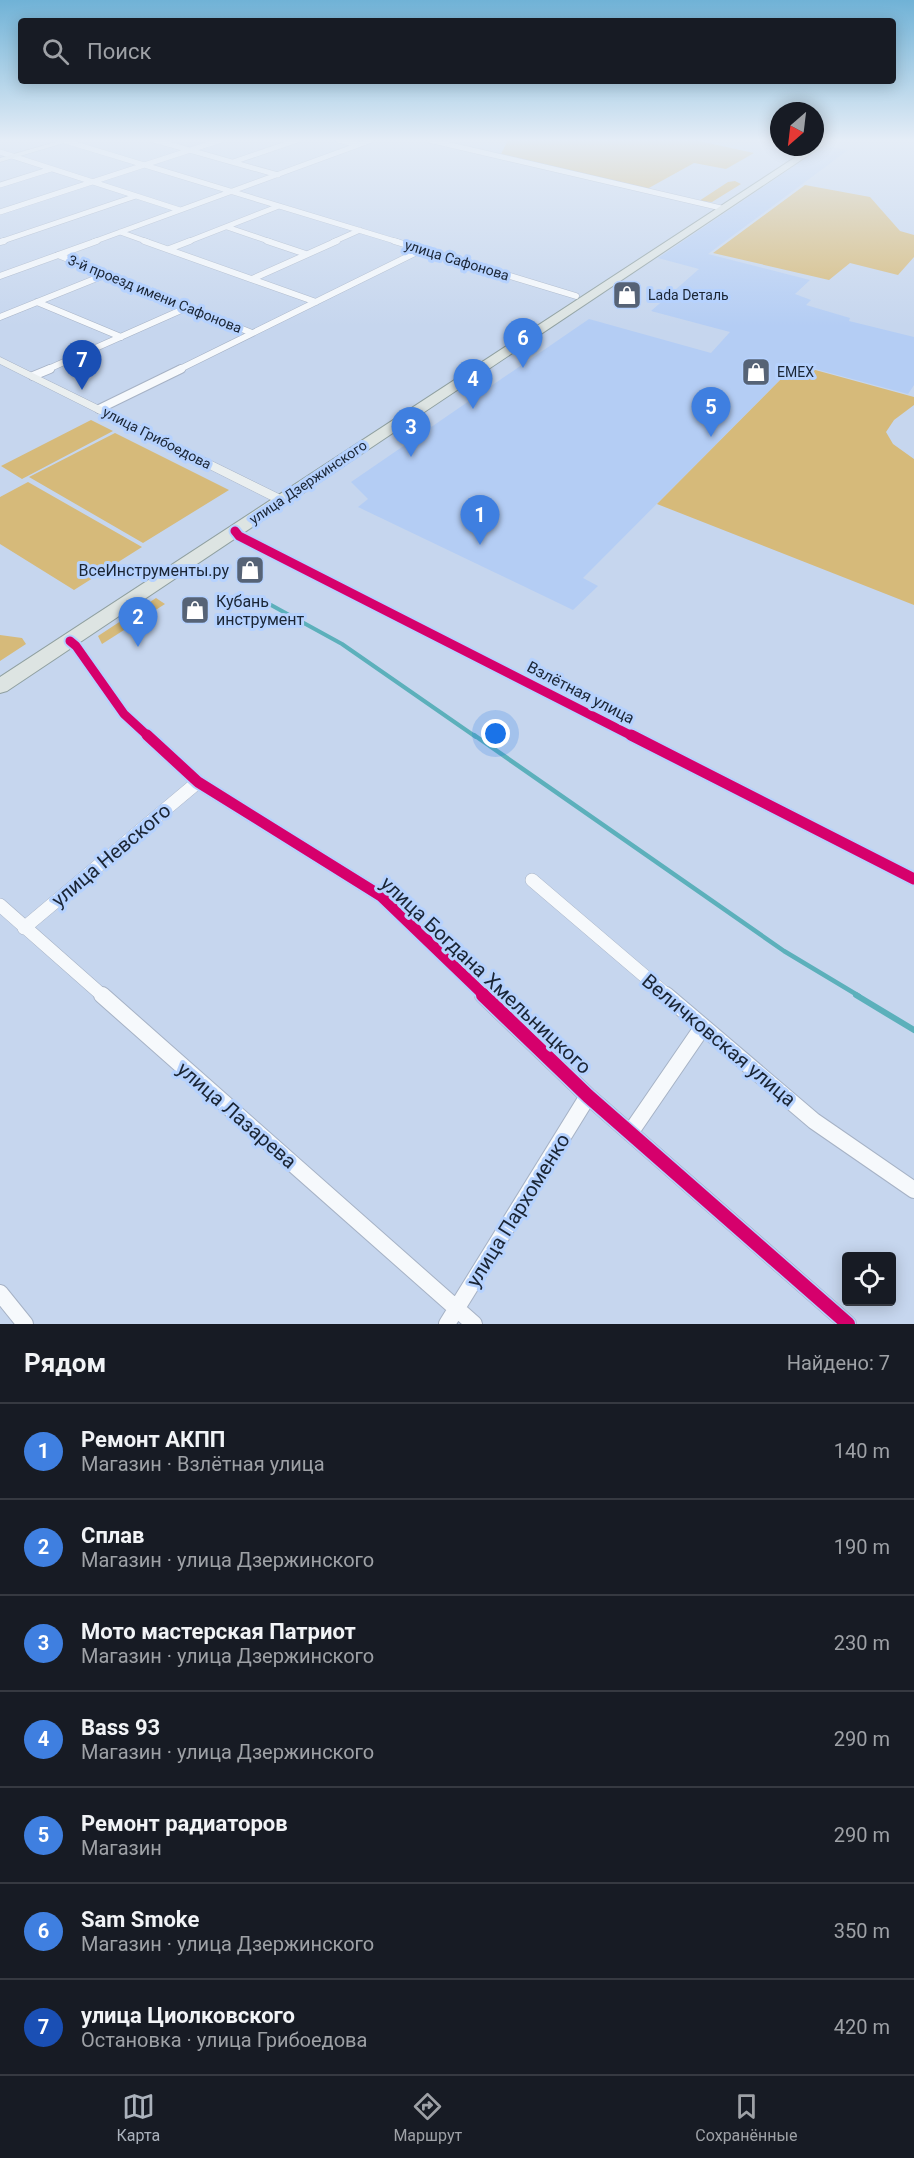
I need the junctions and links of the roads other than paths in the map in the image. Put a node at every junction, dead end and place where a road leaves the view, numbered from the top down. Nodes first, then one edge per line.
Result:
1 (31, 202) edge
2 (119, 202) edge
3 (153, 202) edge
4 (206, 202) edge
5 (265, 202) edge
6 (695, 202) edge
7 (726, 202) edge
8 (726, 202) edge
9 (279, 206) junction
10 (718, 207) junction
11 (181, 211) junction
12 (0, 212) edge
13 (227, 227) junction
14 (360, 230) junction
15 (120, 232) junction
16 (0, 242) edge
17 (169, 249) junction
18 (423, 249) junction
19 (306, 254) junction
20 (58, 255) junction
21 (106, 274) junction
22 (0, 276) edge
23 (252, 279) junction
24 (576, 296) junction
25 (37, 302) junction
26 (316, 302) junction
27 (188, 307) junction
28 (0, 317) edge
29 (252, 333) junction
30 (121, 337) junction
31 (0, 360) edge
32 (33, 376) junction
33 (99, 409) junction
34 (277, 497) junction
35 (235, 531) junction
36 (70, 641) junction
37 (0, 671) edge
38 (0, 686) edge
39 (198, 782) junction
40 (914, 879) edge
41 (532, 880) dead end
42 (0, 905) edge
43 (24, 928) junction
44 (702, 1028) junction
45 (588, 1096) junction
46 (630, 1133) junction
47 (914, 1190) edge
48 (0, 1293) edge
49 (457, 1309) junction
50 (25, 1324) edge
51 (447, 1324) edge
52 (474, 1324) edge
53 (848, 1324) edge

1 - 12 street
2 - 16 street
3 - 11 street
4 - 11 street
5 - 9 street, улица Сафонова
6 - 10 street
7 - 10 main road, улица Дзержинского
8 - 10 main road, улица Дзержинского
9 - 13 street
9 - 14 street, улица Сафонова
10 - 24 main road, улица Дзержинского
10 - 34 main road, улица Дзержинского
11 - 15 street
13 - 17 street
13 - 19 street
14 - 18 street, улица Сафонова
14 - 19 street
15 - 17 street
15 - 20 street
17 - 23 street
18 - 24 street, улица Сафонова
18 - 26 street
19 - 23 street
20 - 21 street, 3-й проезд имени Сафонова
20 - 22 street
21 - 25 street
21 - 27 street, 3-й проезд имени Сафонова
23 - 26 street
24 - 34 main road, улица Дзержинского
25 - 28 street
25 - 30 street
26 - 29 street
27 - 29 street, 3-й проезд имени Сафонова
27 - 30 street
29 - 33 street
30 - 32 street
31 - 32 street, улица Грибоедова
32 - 33 street, улица Грибоедова
33 - 34 street, улица Грибоедова
34 - 35 main road, улица Дзержинского
34 - 37 main road, улица Дзержинского
35 - 36 main road, улица Дзержинского
35 - 40 street, Взлётная улица
36 - 38 main road, улица Дзержинского
36 - 39 street, улица Богдана Хмельницкого
39 - 43 street, улица Невского
39 - 45 street, улица Богдана Хмельницкого
41 - 44 street, Величковская улица
42 - 43 street, улица Лазарева
43 - 49 street, улица Лазарева
44 - 46 street
44 - 47 street, Величковская улица
45 - 46 street, улица Богдана Хмельницкого
45 - 49 street, улица Пархоменко
46 - 53 street, улица Богдана Хмельницкого
48 - 50 street
49 - 51 street, улица Пархоменко
49 - 52 street, улица Лазарева

